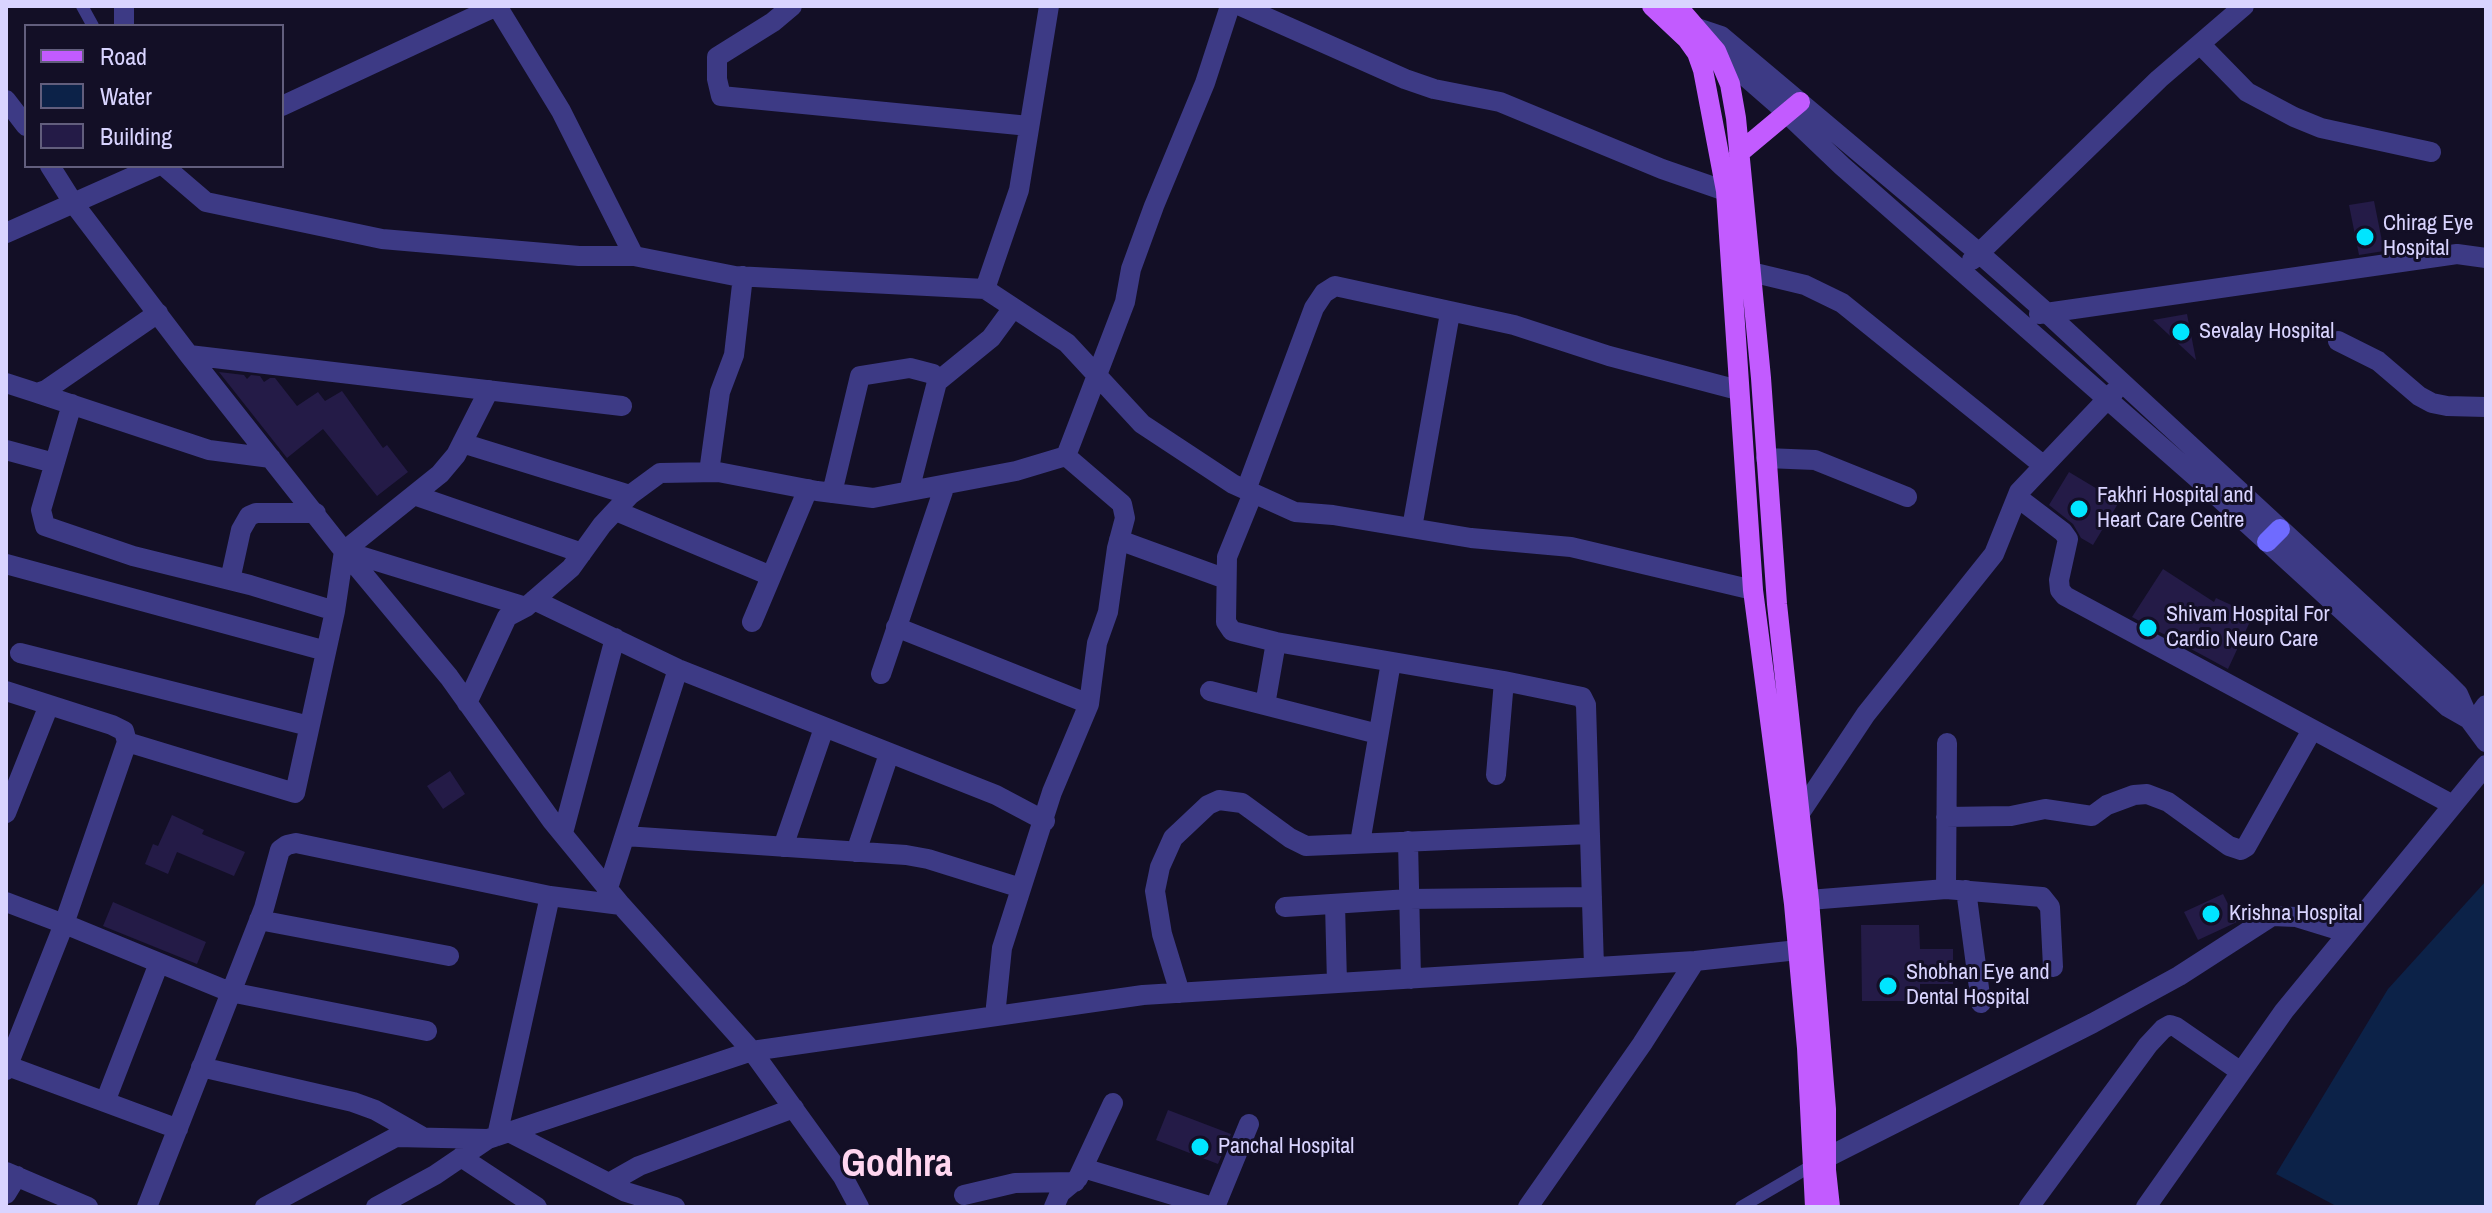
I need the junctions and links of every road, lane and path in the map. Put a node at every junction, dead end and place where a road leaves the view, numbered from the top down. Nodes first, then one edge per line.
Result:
1 (82, 6) edge
2 (497, 6) edge
3 (792, 6) edge
4 (1049, 6) edge
5 (1230, 6) edge
6 (1241, 6) edge
7 (1652, 6) edge
8 (2244, 6) edge
9 (1673, 13) edge
10 (2227, 14) edge
11 (92, 24) edge
12 (1693, 36) junction
13 (2200, 44) junction
14 (1716, 51) junction
15 (6, 100) edge
16 (284, 105) edge
17 (1794, 108) junction
18 (24, 123) edge
19 (1029, 126) junction
20 (2431, 152) dead end
21 (1739, 153) junction
22 (51, 168) edge
23 (153, 168) edge
24 (166, 168) edge
25 (1735, 194) junction
26 (74, 204) junction
27 (6, 233) edge
28 (1979, 253) junction
29 (634, 256) junction
30 (2486, 258) edge
31 (1960, 271) junction
32 (1751, 272) junction
33 (743, 276) junction
34 (985, 289) junction
35 (1013, 308) junction
36 (158, 313) junction
37 (1450, 313) junction
38 (2047, 313) junction
39 (2013, 318) junction
40 (2338, 341) dead end
41 (189, 355) junction
42 (1097, 377) junction
43 (937, 382) junction
44 (6, 383) edge
45 (2122, 383) junction
46 (489, 390) junction
47 (1738, 390) junction
48 (37, 393) junction
49 (2107, 400) junction
50 (72, 404) junction
51 (622, 406) dead end
52 (2486, 407) edge
53 (462, 443) junction
54 (6, 450) edge
55 (1066, 456) junction
56 (271, 458) junction
57 (1766, 458) junction
58 (54, 463) junction
59 (2044, 466) junction
60 (709, 472) junction
61 (945, 485) junction
62 (808, 489) junction
63 (909, 491) junction
64 (1250, 492) junction
65 (832, 493) junction
66 (414, 495) junction
67 (630, 495) junction
68 (1907, 497) dead end
69 (2017, 497) junction
70 (616, 511) junction
71 (316, 513) junction
72 (1412, 528) junction
73 (2274, 535) junction
74 (1119, 540) junction
75 (344, 551) junction
76 (582, 553) junction
77 (6, 564) edge
78 (771, 576) junction
79 (1226, 579) junction
80 (230, 580) junction
81 (1753, 590) junction
82 (530, 603) junction
83 (335, 611) junction
84 (752, 622) dead end
85 (896, 627) junction
86 (615, 638) junction
87 (1276, 642) junction
88 (326, 651) junction
89 (20, 653) dead end
90 (1391, 662) junction
91 (678, 669) junction
92 (881, 674) dead end
93 (1504, 681) junction
94 (6, 691) edge
95 (1210, 691) dead end
96 (467, 703) junction
97 (1089, 704) junction
98 (49, 705) junction
99 (1265, 705) junction
100 (2486, 705) edge
101 (2471, 721) junction
102 (309, 726) junction
103 (824, 728) junction
104 (2312, 730) junction
105 (1378, 734) junction
106 (127, 742) junction
107 (2486, 742) edge
108 (1947, 743) dead end
109 (889, 754) junction
110 (2486, 765) edge
111 (1496, 775) dead end
112 (8, 804) edge
113 (2453, 805) junction
114 (1800, 813) junction
115 (1946, 817) junction
116 (1045, 821) junction
117 (563, 833) junction
118 (1590, 834) junction
119 (625, 836) junction
120 (1408, 841) junction
121 (1360, 843) junction
122 (783, 847) junction
123 (856, 852) junction
124 (608, 888) junction
125 (1021, 888) junction
126 (1956, 889) junction
127 (550, 896) junction
128 (1592, 897) junction
129 (1409, 899) junction
130 (1809, 900) junction
131 (6, 902) edge
132 (1335, 904) junction
133 (621, 905) junction
134 (1285, 907) dead end
135 (259, 920) junction
136 (64, 924) junction
137 (2348, 933) junction
138 (1798, 950) junction
139 (449, 956) dead end
140 (1695, 961) junction
141 (159, 963) junction
142 (1594, 967) junction
143 (2053, 967) dead end
144 (1411, 979) junction
145 (1337, 983) junction
146 (230, 992) junction
147 (1180, 993) junction
148 (1981, 1003) dead end
149 (995, 1016) junction
150 (427, 1031) dead end
151 (752, 1051) junction
152 (201, 1067) junction
153 (7, 1068) edge
154 (2241, 1072) junction
155 (105, 1102) junction
156 (1113, 1103) dead end
157 (794, 1108) junction
158 (1249, 1124) dead end
159 (178, 1129) junction
160 (498, 1135) junction
161 (424, 1138) junction
162 (461, 1157) junction
163 (1820, 1161) junction
164 (1079, 1175) junction
165 (10, 1181) edge
166 (609, 1183) junction
167 (964, 1195) dead end
168 (409, 1199) edge
169 (88, 1207) edge
170 (147, 1207) edge
171 (265, 1207) edge
172 (376, 1207) edge
173 (537, 1207) edge
174 (675, 1207) edge
175 (859, 1207) edge
176 (1054, 1207) edge
177 (1214, 1207) edge
178 (1528, 1207) edge
179 (1741, 1207) edge
180 (1815, 1207) edge
181 (1830, 1207) edge
182 (2029, 1207) edge
183 (2146, 1207) edge

1 - 11 lane
2 - 16 street
2 - 29 street
3 - 19 street
4 - 19 street
5 - 42 street
6 - 25 street
7 - 9 main road
8 - 10 street
9 - 12 main road
10 - 13 street
12 - 14 main road
12 - 17 street
12 - 25 main road
13 - 20 street
13 - 28 street
14 - 17 street
14 - 21 main road
15 - 18 street
17 - 21 main road
17 - 28 street
17 - 31 street
19 - 34 street
21 - 25 main road
22 - 26 street
23 - 26 street
24 - 29 street
25 - 32 main road
25 - 47 main road
26 - 27 street
26 - 36 street
28 - 31 street
28 - 38 street
29 - 33 street
30 - 38 street
31 - 39 street
32 - 57 main road
32 - 59 street
33 - 34 street
33 - 60 street
34 - 35 street
35 - 42 street
35 - 43 street
36 - 41 street
36 - 48 street
37 - 47 street
37 - 64 street
37 - 72 street
38 - 39 street
38 - 45 street
39 - 49 street
40 - 52 street
41 - 46 street
41 - 56 street
42 - 55 street
42 - 64 street
43 - 63 street
43 - 65 street
44 - 48 street
45 - 49 street
45 - 73 street
46 - 51 street
46 - 53 street
47 - 81 main road
48 - 50 street
49 - 59 street
49 - 73 street
50 - 56 street
50 - 58 street
53 - 66 street
53 - 67 street
54 - 58 street
55 - 61 street
55 - 74 street
56 - 71 street
57 - 68 street
57 - 114 main road
58 - 80 street
59 - 69 street
60 - 62 street
60 - 67 street
61 - 63 street
61 - 85 street
62 - 65 street
62 - 78 street
63 - 65 street
64 - 72 street
64 - 79 street
66 - 75 street
66 - 76 street
67 - 70 street
69 - 104 street
69 - 114 street
70 - 76 street
70 - 78 street
71 - 75 street
71 - 80 street
72 - 81 street
73 - 101 street
74 - 79 street
74 - 97 street
75 - 82 street
75 - 83 street
75 - 96 street
76 - 82 street
77 - 88 street
78 - 84 street
79 - 87 street
80 - 83 street
81 - 138 main road
82 - 86 street
82 - 96 street
83 - 88 street
85 - 92 street
85 - 97 street
86 - 91 street
86 - 117 street
87 - 90 street
87 - 99 street
88 - 102 street
89 - 102 street
90 - 93 street
90 - 105 street
91 - 103 street
91 - 119 street
93 - 111 street
93 - 118 street
94 - 98 street
95 - 99 street
96 - 117 street
97 - 116 street
98 - 106 street
98 - 112 street
99 - 105 street
100 - 101 street
101 - 107 street
102 - 106 street
103 - 109 street
103 - 122 street
104 - 113 street
104 - 115 street
105 - 121 street
106 - 136 street
108 - 115 street
109 - 116 street
109 - 123 street
110 - 113 street
113 - 137 street
114 - 130 main road
115 - 126 street
116 - 125 street
117 - 124 street
118 - 120 street
118 - 128 street
119 - 122 street
119 - 124 street
120 - 121 street
120 - 129 street
121 - 147 street
122 - 123 street
123 - 125 street
124 - 133 street
125 - 149 street
126 - 130 street
126 - 143 street
126 - 148 street
127 - 133 street
127 - 135 street
127 - 160 street
128 - 129 street
128 - 142 street
129 - 132 street
129 - 144 street
130 - 163 main road
131 - 136 street
132 - 134 street
132 - 145 street
133 - 151 street
135 - 139 street
135 - 146 street
136 - 141 street
136 - 153 street
137 - 154 street
137 - 163 street
138 - 140 street
138 - 163 main road
140 - 142 street
140 - 178 street
141 - 146 street
141 - 155 street
142 - 144 street
144 - 145 street
145 - 147 street
146 - 150 street
146 - 152 street
147 - 149 street
149 - 151 street
151 - 157 street
151 - 160 street
152 - 159 street
152 - 161 street
153 - 155 street
154 - 182 street
154 - 183 street
155 - 159 street
156 - 164 street
157 - 166 street
157 - 175 street
158 - 177 street
159 - 170 street
160 - 161 street
160 - 162 street
160 - 166 street
161 - 171 street
162 - 168 street
162 - 173 street
163 - 179 lane
163 - 180 main road
163 - 181 main road
164 - 167 street
164 - 176 street
164 - 177 street
165 - 169 street
166 - 174 street
168 - 172 street

